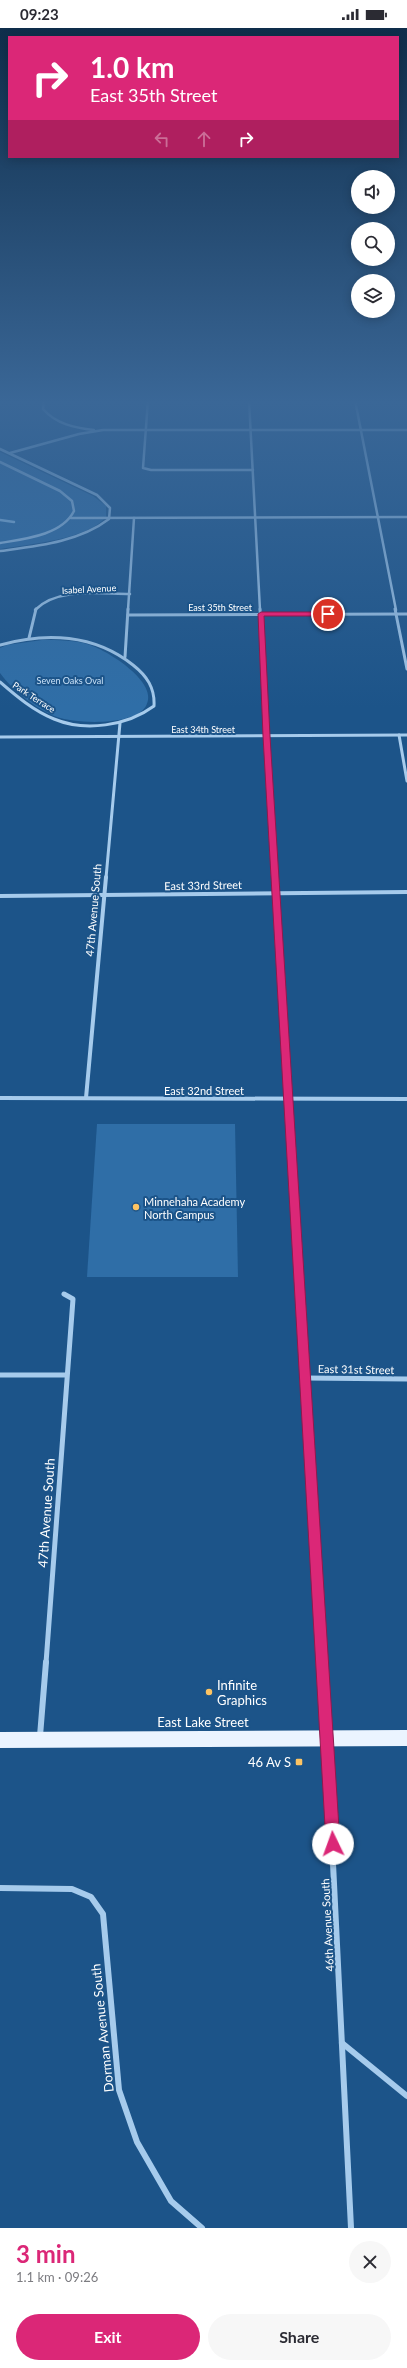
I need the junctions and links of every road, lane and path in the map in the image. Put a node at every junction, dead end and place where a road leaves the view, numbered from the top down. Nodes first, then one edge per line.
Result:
1 (72, 503) edge
2 (106, 503) edge
3 (255, 503) edge
4 (374, 503) edge
5 (377, 517) junction
6 (407, 517) edge
7 (71, 518) junction
8 (111, 518) junction
9 (134, 518) junction
10 (256, 518) junction
11 (0, 543) edge
12 (0, 551) edge
13 (130, 594) junction
14 (395, 613) junction
15 (261, 614) junction
16 (407, 614) edge
17 (128, 615) junction
18 (29, 638) junction
19 (0, 645) edge
20 (125, 657) junction
21 (407, 669) edge
22 (0, 682) edge
23 (120, 723) junction
24 (399, 735) junction
25 (407, 735) edge
26 (266, 736) junction
27 (0, 737) edge
28 (118, 737) junction
29 (407, 781) edge
30 (407, 892) edge
31 (275, 893) junction
32 (105, 895) junction
33 (0, 896) edge
34 (0, 1098) edge
35 (86, 1098) junction
36 (289, 1099) junction
37 (407, 1099) edge
38 (64, 1294) dead end
39 (0, 1375) edge
40 (66, 1375) junction
41 (306, 1378) junction
42 (407, 1379) edge
43 (327, 1737) junction
44 (407, 1738) edge
45 (40, 1739) junction
46 (0, 1740) edge
47 (0, 1888) edge
48 (342, 2042) junction
49 (407, 2096) edge
50 (202, 2228) edge
51 (351, 2228) edge

1 - 7 street
2 - 8 street
3 - 10 street, 46th Avenue South
4 - 5 street
5 - 6 street
5 - 10 street
5 - 14 street
7 - 8 street
7 - 11 street
8 - 9 street
8 - 12 street
9 - 10 street
9 - 13 street
10 - 15 street, 46th Avenue South
13 - 17 street
13 - 18 street, Isabel Avenue
14 - 15 street, East 35th Street
14 - 16 street, East 35th Street
14 - 21 street
15 - 17 street, East 35th Street
15 - 26 street, 46th Avenue South
17 - 20 street
18 - 19 street, Park Terrace
18 - 20 street, Park Terrace
20 - 23 street, Park Terrace
22 - 23 street, Park Terrace
23 - 28 street, 47th Avenue South
24 - 25 street, East 34th Street
24 - 26 street, East 34th Street
24 - 29 street
26 - 28 street, East 34th Street
26 - 31 street, 46th Avenue South
27 - 28 street, East 34th Street
28 - 32 street, 47th Avenue South
30 - 31 street, East 33rd Street
31 - 32 street, East 33rd Street
31 - 36 street, 46th Avenue South
32 - 33 street, East 33rd Street
32 - 35 street, 47th Avenue South
34 - 35 street, East 32nd Street
35 - 36 street, East 32nd Street
36 - 37 street, East 32nd Street
36 - 41 street, 46th Avenue South
38 - 40 street, 47th Avenue South
39 - 40 street
40 - 45 street, 47th Avenue South
41 - 42 street, East 31st Street
41 - 43 street, 46th Avenue South
43 - 44 main road, East Lake Street
43 - 45 main road, East Lake Street
43 - 48 street, 46th Avenue South
45 - 46 main road, East Lake Street
47 - 50 street, Dorman Avenue South
48 - 49 street
48 - 51 street, 46th Avenue South

